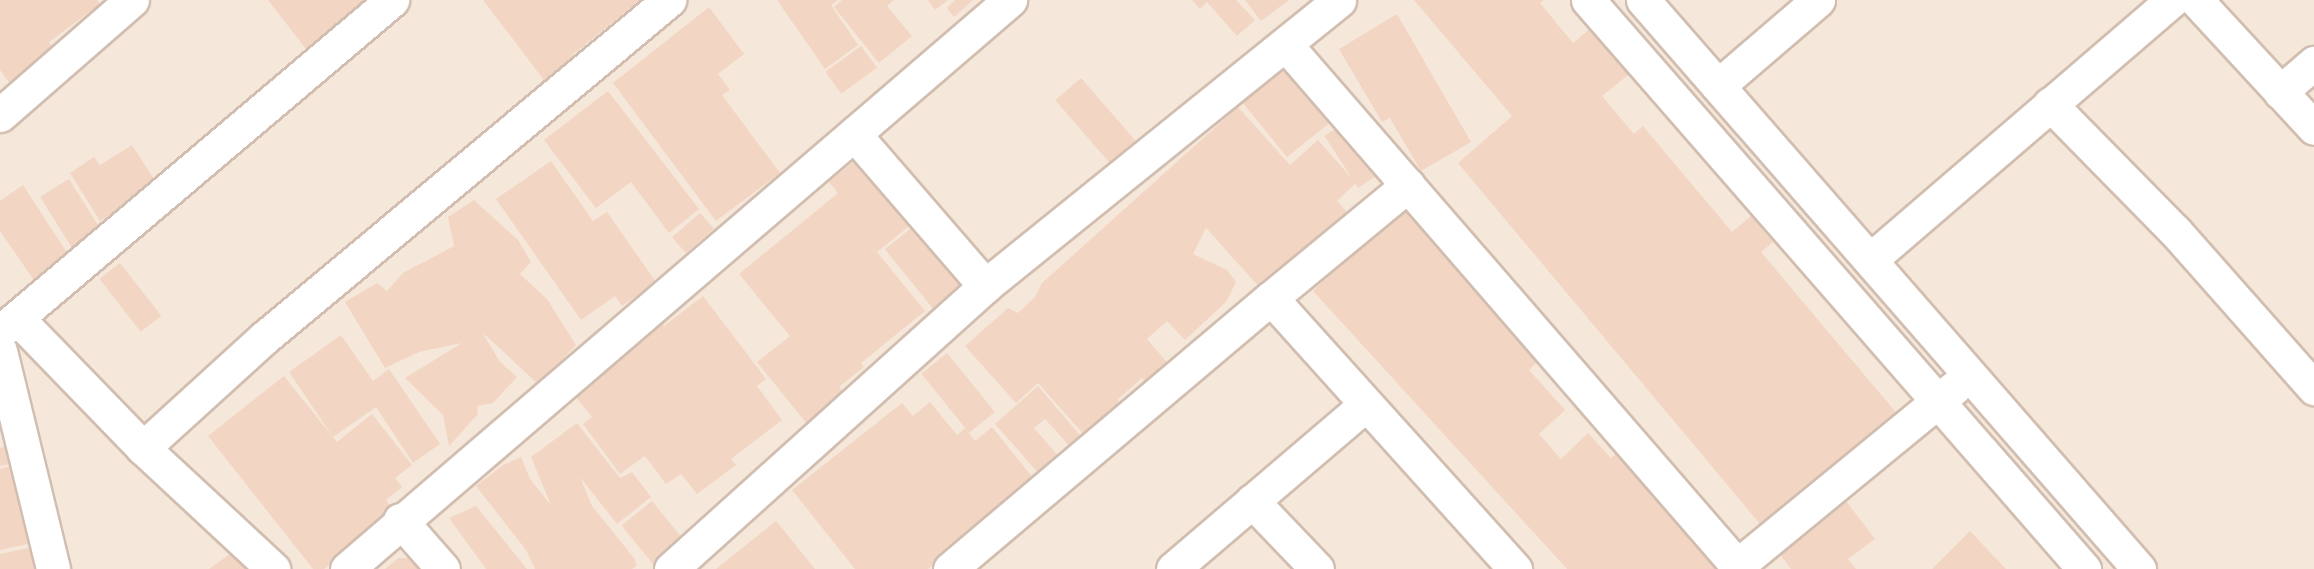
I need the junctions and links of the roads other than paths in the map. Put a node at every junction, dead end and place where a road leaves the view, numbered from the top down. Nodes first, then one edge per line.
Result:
1 (132, 0) edge
2 (392, 0) edge
3 (669, 0) edge
4 (1010, 0) edge
5 (1340, 0) edge
6 (1588, 0) edge
7 (1644, 0) edge
8 (1818, 0) edge
9 (2172, 0) edge
10 (2196, 0) edge
11 (1286, 45) junction
12 (2314, 63) edge
13 (1718, 86) junction
14 (2280, 92) junction
15 (2050, 104) junction
16 (0, 115) edge
17 (2314, 128) edge
18 (854, 134) junction
19 (1408, 185) junction
20 (1870, 260) junction
21 (985, 286) junction
22 (1271, 298) junction
23 (8, 325) edge
24 (0, 351) edge
25 (1971, 376) junction
26 (2314, 388) edge
27 (1937, 401) junction
28 (1365, 405) junction
29 (143, 448) junction
30 (1252, 501) junction
31 (400, 520) junction
32 (1739, 567) edge
33 (53, 569) edge
34 (273, 569) edge
35 (347, 569) edge
36 (443, 569) edge
37 (671, 569) edge
38 (950, 569) edge
39 (1173, 569) edge
40 (1317, 569) edge
41 (1515, 569) edge
42 (2084, 569) edge
43 (2139, 569) edge

1 - 16 street
2 - 23 street
3 - 29 street
4 - 18 street
5 - 11 street
6 - 27 street
7 - 13 street
8 - 13 street
9 - 15 street
10 - 14 street
11 - 19 street
11 - 21 street
12 - 14 street
13 - 20 street
14 - 17 street
15 - 20 street
15 - 26 street
18 - 21 street
18 - 31 street
19 - 22 street
19 - 32 street
20 - 25 street
21 - 37 street
22 - 28 street
22 - 38 street
23 - 29 street
24 - 33 street
25 - 27 street
25 - 43 street
27 - 32 street
27 - 42 street
28 - 30 street
28 - 41 street
29 - 34 street
30 - 39 street
30 - 40 street
31 - 35 street
31 - 36 street

